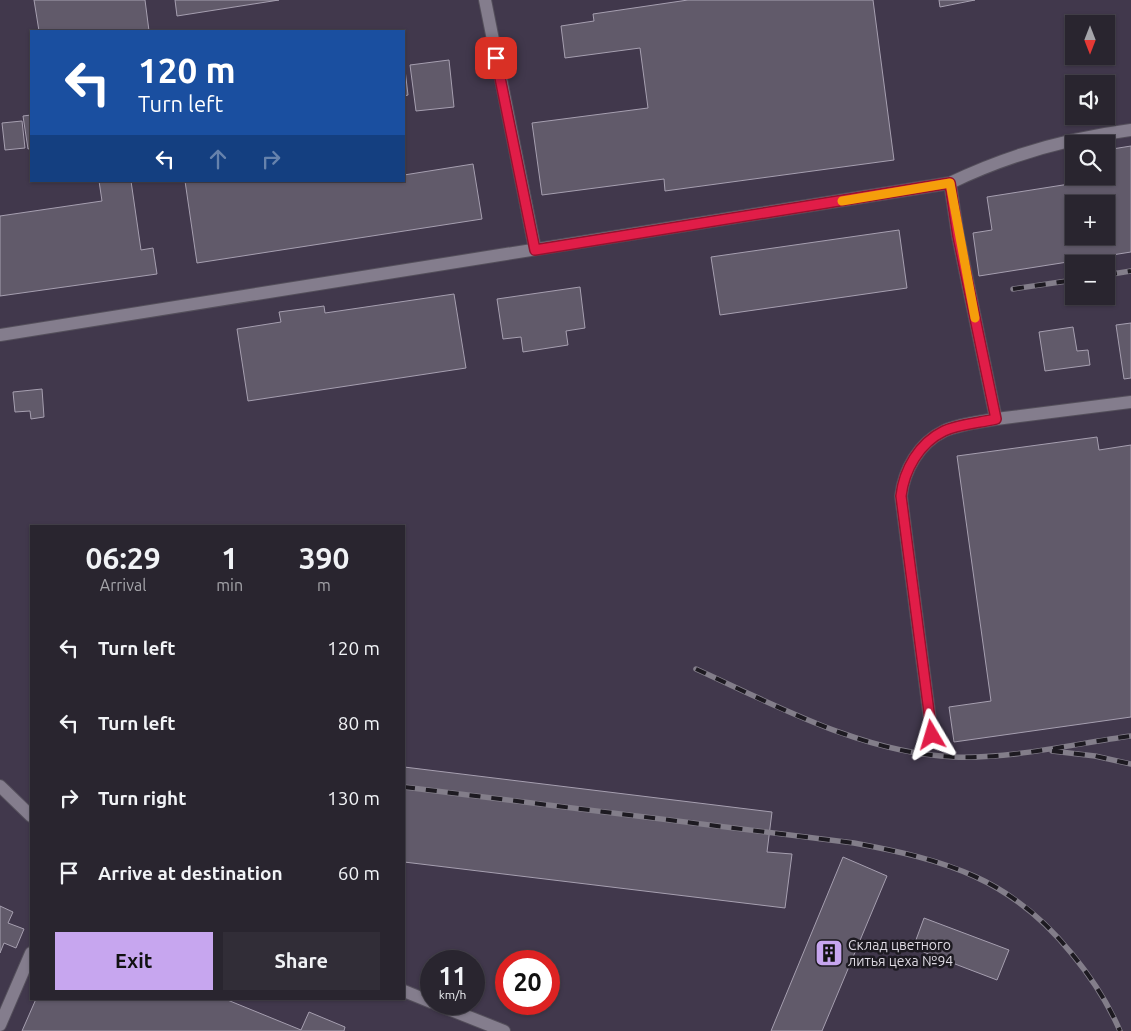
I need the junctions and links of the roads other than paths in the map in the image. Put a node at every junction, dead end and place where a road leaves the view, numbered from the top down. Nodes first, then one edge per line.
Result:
1 (484, 0) edge
2 (1131, 130) edge
3 (950, 183) junction
4 (535, 250) junction
5 (0, 335) edge
6 (1131, 402) edge
7 (996, 419) junction
8 (932, 735) dead end
9 (0, 786) edge
10 (30, 815) edge
11 (30, 956) edge
12 (405, 991) edge
13 (420, 998) edge
14 (464, 1015) edge
15 (0, 1025) edge
16 (504, 1031) edge

1 - 4 lane
2 - 3 lane
3 - 4 lane
3 - 7 lane
4 - 5 lane
6 - 7 lane
7 - 8 lane
9 - 10 lane
11 - 15 lane
12 - 13 lane
14 - 16 lane

